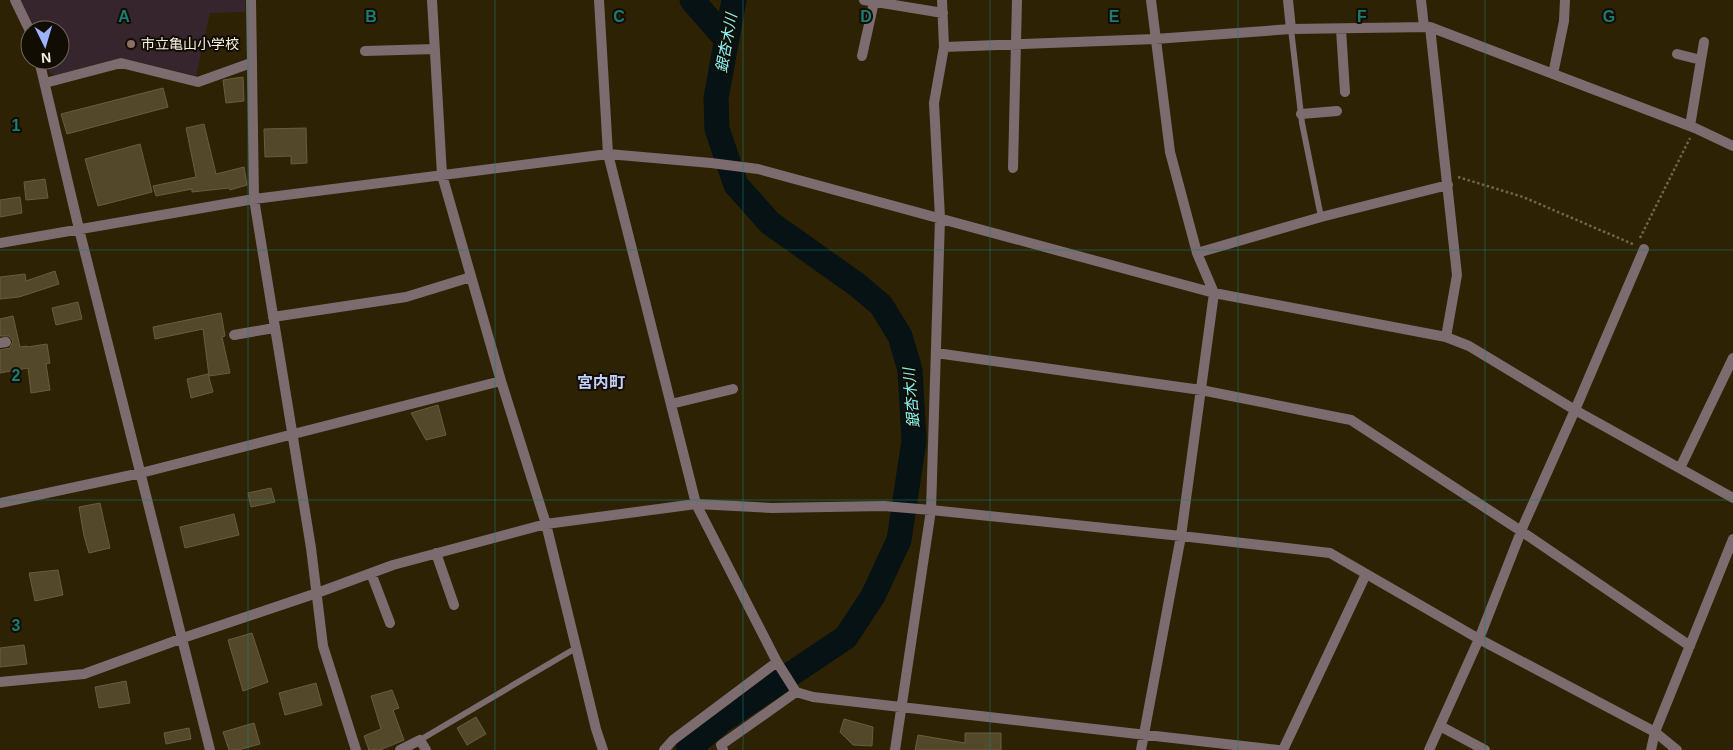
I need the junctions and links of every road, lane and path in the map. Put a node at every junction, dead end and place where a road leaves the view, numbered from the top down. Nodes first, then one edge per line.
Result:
1 (14, 0) edge
2 (251, 0) edge
3 (432, 0) edge
4 (599, 0) edge
5 (942, 0) edge
6 (1017, 0) edge
7 (1151, 0) edge
8 (1288, 0) edge
9 (1421, 0) edge
10 (1565, 0) edge
11 (869, 1) edge
12 (943, 13) junction
13 (24, 20) edge
14 (1427, 27) junction
15 (1291, 29) junction
16 (1341, 29) junction
17 (1155, 40) junction
18 (1704, 42) dead end
19 (1016, 44) junction
20 (944, 47) junction
21 (435, 49) junction
22 (365, 51) dead end
23 (1677, 54) dead end
24 (862, 56) dead end
25 (1701, 60) junction
26 (251, 63) junction
27 (42, 70) edge
28 (1553, 74) junction
29 (45, 83) junction
30 (1345, 92) dead end
31 (1337, 111) dead end
32 (1301, 114) junction
33 (1693, 127) junction
34 (1733, 146) edge
35 (608, 154) junction
36 (1013, 168) dead end
37 (1445, 172) junction
38 (442, 175) junction
39 (1448, 186) junction
40 (254, 199) junction
41 (1321, 217) junction
42 (940, 218) junction
43 (79, 229) junction
44 (0, 243) edge
45 (1644, 249) dead end
46 (1197, 253) junction
47 (471, 277) junction
48 (1214, 293) junction
49 (274, 322) junction
50 (234, 335) dead end
51 (1446, 337) junction
52 (936, 353) junction
53 (1733, 358) edge
54 (501, 381) junction
55 (733, 389) dead end
56 (1201, 390) junction
57 (671, 404) junction
58 (1575, 410) junction
59 (291, 434) junction
60 (1680, 468) junction
61 (141, 473) junction
62 (1733, 498) edge
63 (0, 503) edge
64 (696, 504) junction
65 (931, 510) junction
66 (546, 524) junction
67 (1521, 531) junction
68 (1181, 536) junction
69 (1733, 538) edge
70 (436, 553) junction
71 (371, 573) junction
72 (1366, 574) junction
73 (317, 593) junction
74 (454, 605) dead end
75 (390, 623) dead end
76 (182, 638) junction
77 (1479, 639) junction
78 (1690, 646) junction
79 (576, 648) junction
80 (777, 662) junction
81 (0, 682) edge
82 (796, 692) junction
83 (900, 707) junction
84 (1440, 726) junction
85 (1656, 732) junction
86 (1144, 734) junction
87 (420, 740) junction
88 (210, 750) edge
89 (356, 750) edge
90 (400, 750) edge
91 (426, 750) edge
92 (603, 750) edge
93 (664, 750) edge
94 (722, 750) edge
95 (894, 750) edge
96 (1140, 750) edge
97 (1278, 750) edge
98 (1283, 750) edge
99 (1429, 750) edge
100 (1485, 750) edge
101 (1650, 750) edge
102 (1677, 750) edge

1 - 13 street
2 - 26 street
3 - 21 street
4 - 35 street
5 - 12 street
6 - 19 street
7 - 17 street
8 - 15 street
9 - 14 street
10 - 28 street
11 - 12 street
11 - 24 street
12 - 20 street
14 - 16 street
14 - 28 street
14 - 37 street
15 - 16 street
15 - 17 street
15 - 32 lane
16 - 30 street
17 - 19 street
17 - 46 street
18 - 25 street
19 - 20 street
19 - 36 street
20 - 42 street
21 - 22 street
21 - 38 street
23 - 25 street
25 - 33 street
26 - 29 street
26 - 40 street
27 - 29 street
28 - 33 street
29 - 43 street
31 - 32 street
32 - 41 lane
33 - 34 street
33 - 37 path
35 - 38 street
35 - 42 street
35 - 57 street
37 - 39 street
38 - 40 street
38 - 47 street
39 - 41 street
39 - 51 street
40 - 43 street
40 - 49 street
41 - 46 street
42 - 48 street
42 - 52 street
43 - 44 street
43 - 61 street
45 - 58 street
46 - 48 street
47 - 49 street
47 - 54 street
48 - 51 street
48 - 56 street
49 - 50 street
49 - 59 street
51 - 58 street
52 - 56 street
52 - 65 street
53 - 60 street
54 - 59 street
54 - 66 street
55 - 57 street
56 - 67 street
56 - 68 street
57 - 64 street
58 - 60 street
58 - 67 street
59 - 61 street
59 - 73 street
60 - 62 street
61 - 63 street
61 - 76 street
64 - 65 street
64 - 66 street
64 - 80 street
65 - 68 street
65 - 83 street
66 - 70 street
66 - 79 street
67 - 77 street
67 - 78 street
68 - 72 street
68 - 86 street
69 - 78 street
70 - 71 street
70 - 74 street
71 - 73 street
71 - 75 street
72 - 77 street
72 - 98 street
73 - 76 street
73 - 89 street
76 - 81 street
76 - 88 street
77 - 84 street
77 - 85 street
78 - 85 street
79 - 87 lane
79 - 92 street
80 - 82 street
80 - 93 street
82 - 83 street
82 - 94 street
83 - 86 street
83 - 95 street
84 - 99 street
84 - 100 street
85 - 101 street
85 - 102 street
86 - 96 street
86 - 97 street
87 - 90 street
87 - 91 street

